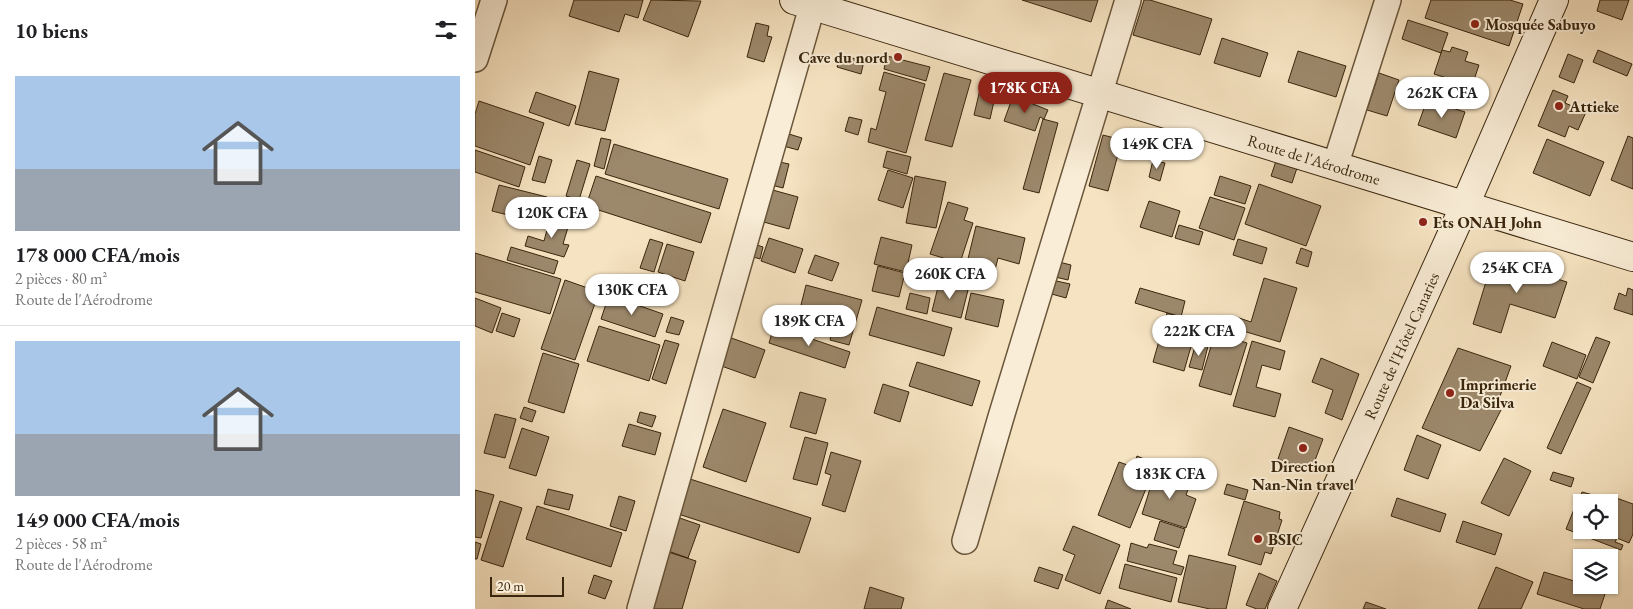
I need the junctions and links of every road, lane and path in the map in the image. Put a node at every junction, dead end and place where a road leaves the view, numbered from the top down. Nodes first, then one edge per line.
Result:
1 (494, 0) edge
2 (1128, 0) edge
3 (1388, 0) edge
4 (1554, 0) edge
5 (807, 2) edge
6 (475, 58) edge
7 (1100, 94) junction
8 (1335, 166) junction
9 (1465, 206) junction
10 (1633, 257) edge
11 (965, 541) dead end
12 (640, 609) edge
13 (1282, 609) edge

1 - 6 street
2 - 7 street
3 - 8 street
4 - 9 street, Route de l'Hôtel Canaries
5 - 7 street, Route de l'Aérodrome
5 - 12 street
7 - 8 street, Route de l'Aérodrome
7 - 11 street
8 - 9 street, Route de l'Aérodrome
9 - 10 street, Route de l'Aérodrome
9 - 13 street, Route de l'Hôtel Canaries

